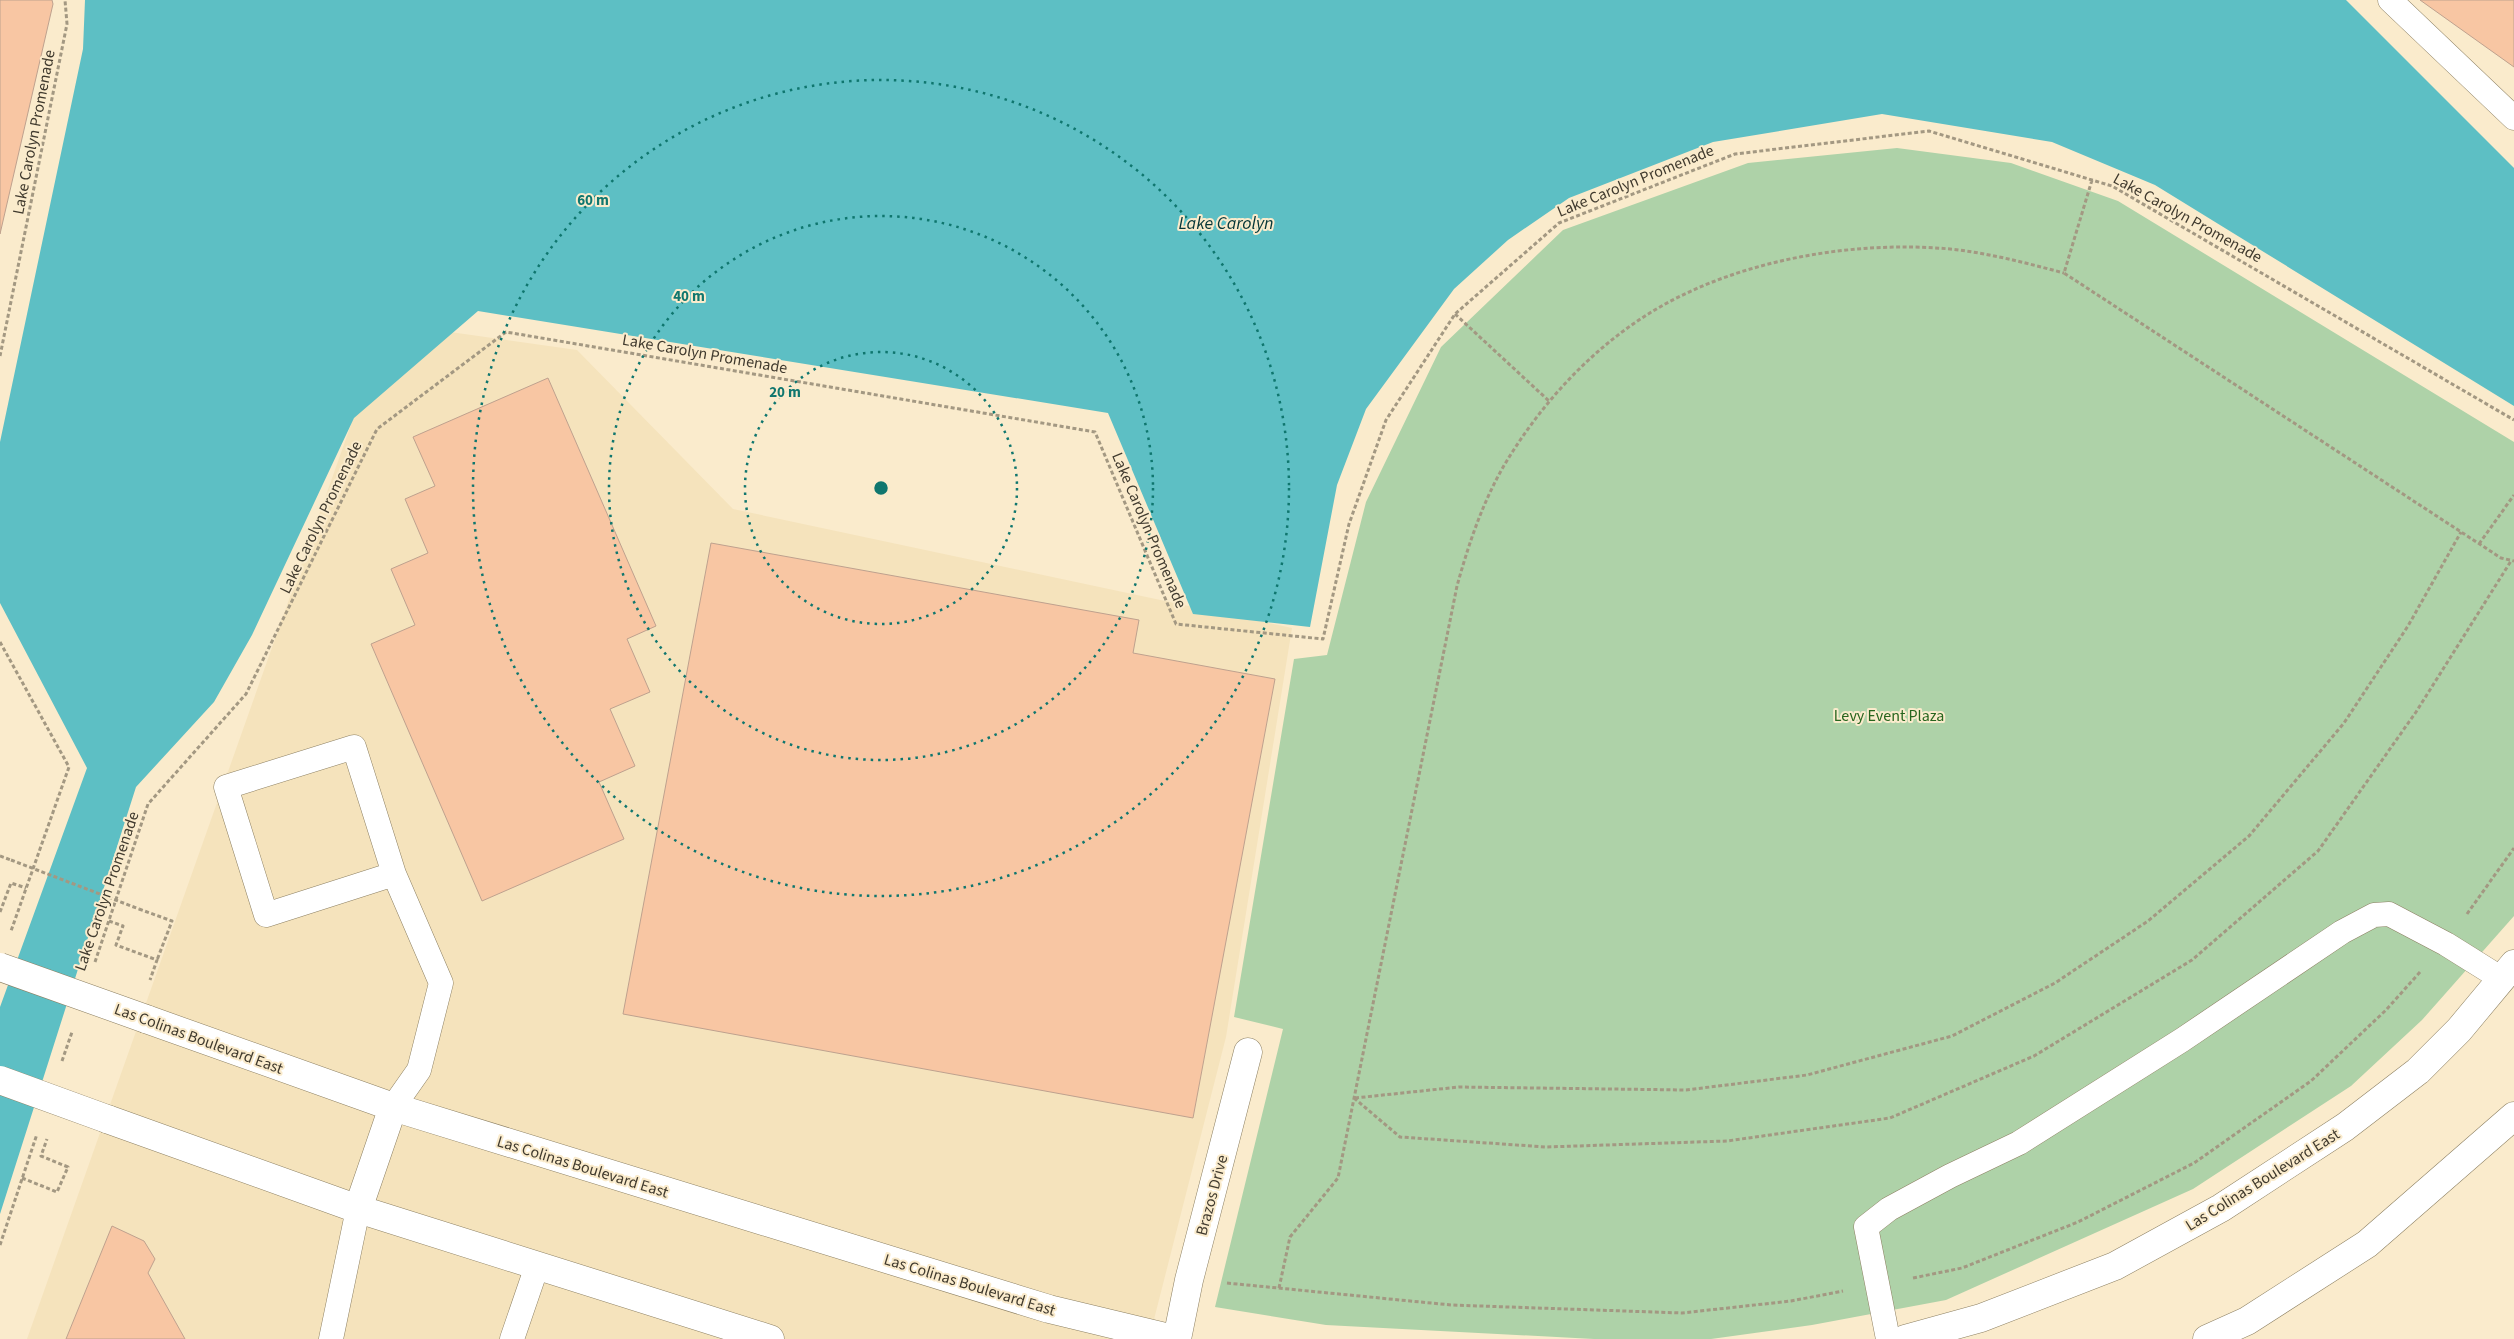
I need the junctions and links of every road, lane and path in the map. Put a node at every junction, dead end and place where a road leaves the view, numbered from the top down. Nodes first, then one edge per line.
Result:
1 (65, 0) edge
2 (2390, 0) edge
3 (2514, 118) edge
4 (2092, 180) junction
5 (2064, 273) junction
6 (1455, 314) junction
7 (0, 356) edge
8 (1550, 402) junction
9 (2514, 420) edge
10 (2514, 495) edge
11 (2461, 532) junction
12 (2479, 544) junction
13 (2512, 561) edge
14 (0, 642) edge
15 (0, 856) edge
16 (394, 874) junction
17 (26, 888) junction
18 (0, 912) edge
19 (109, 921) junction
20 (10, 933) dead end
21 (157, 960) junction
22 (0, 967) edge
23 (93, 967) dead end
24 (2510, 977) edge
25 (149, 981) dead end
26 (72, 1031) dead end
27 (1248, 1052) dead end
28 (60, 1068) dead end
29 (0, 1080) edge
30 (1354, 1098) junction
31 (393, 1107) junction
32 (2514, 1116) edge
33 (38, 1132) dead end
34 (47, 1140) dead end
35 (22, 1178) junction
36 (358, 1209) junction
37 (0, 1245) edge
38 (537, 1266) junction
39 (1279, 1288) dead end
40 (331, 1339) edge
41 (512, 1339) edge
42 (770, 1339) edge
43 (1175, 1339) edge
44 (1888, 1339) edge
45 (1905, 1339) edge
46 (2207, 1339) edge

1 - 7 path, Lake Carolyn Promenade
2 - 3 lane
4 - 5 path
4 - 6 path, Lake Carolyn Promenade
4 - 9 path, Lake Carolyn Promenade
5 - 8 path
5 - 11 path
6 - 8 path
6 - 19 path, Lake Carolyn Promenade
8 - 30 path
10 - 12 path
11 - 12 path
11 - 30 path
12 - 13 path
13 - 30 path
14 - 17 path
15 - 21 path, bridge
16 - 16 lane
16 - 31 lane
17 - 18 path
17 - 20 path
19 - 21 path
19 - 23 path, Lake Carolyn Promenade
21 - 25 path
22 - 31 main road, Las Colinas Boulevard East, bridge
24 - 44 lane
24 - 45 main road, Las Colinas Boulevard East
26 - 28 path
27 - 43 main road, Brazos Drive
29 - 36 main road, bridge
30 - 39 path
31 - 36 main road
31 - 43 main road, Las Colinas Boulevard East
32 - 46 main road
33 - 35 path
34 - 35 path
35 - 37 path
36 - 38 main road
36 - 40 lane
38 - 41 lane
38 - 42 main road

